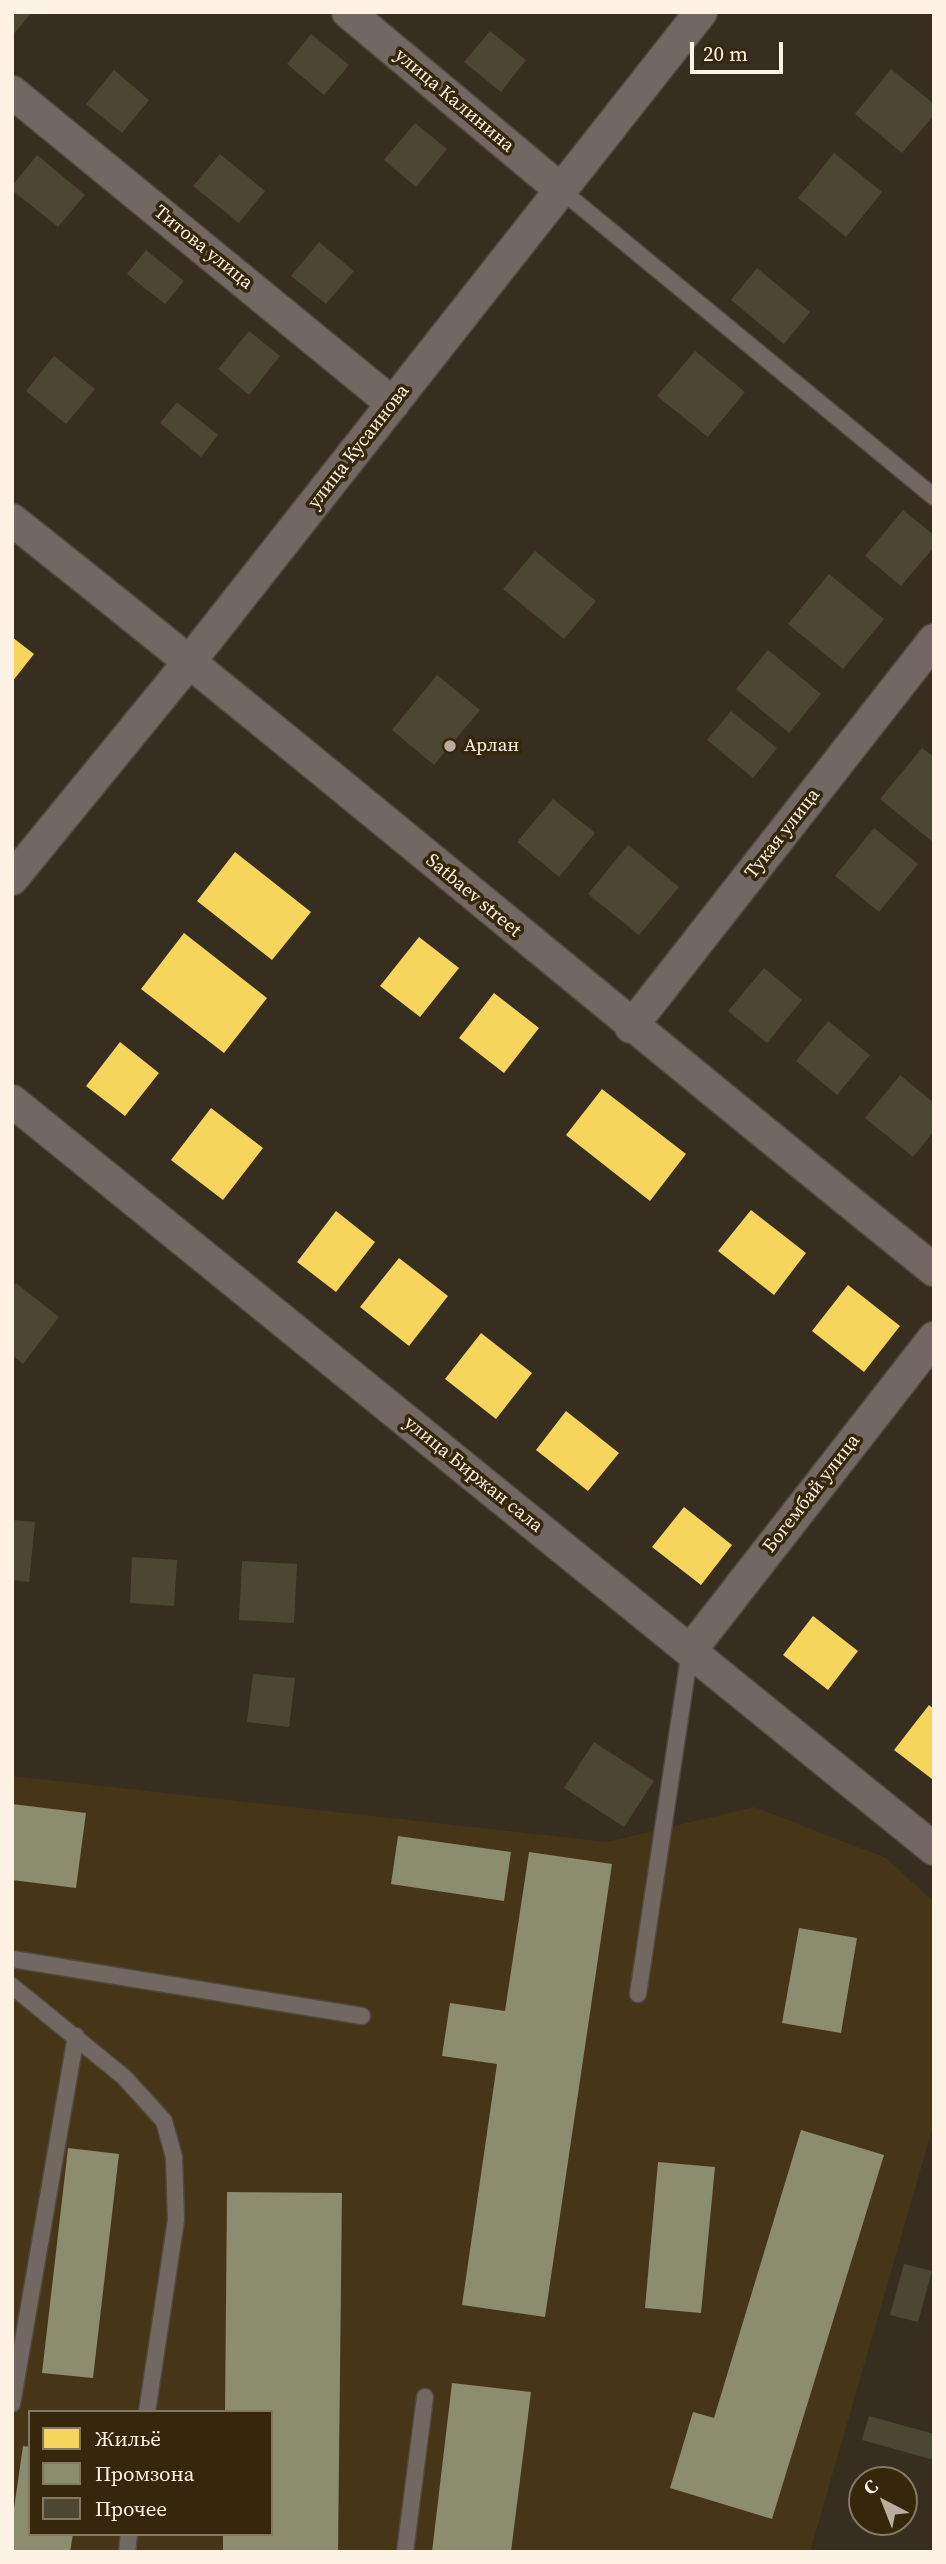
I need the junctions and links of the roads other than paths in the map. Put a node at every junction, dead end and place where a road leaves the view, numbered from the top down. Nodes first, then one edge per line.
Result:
1 (348, 12) edge
2 (701, 12) edge
3 (12, 92) edge
4 (561, 190) junction
5 (393, 404) junction
6 (934, 498) edge
7 (12, 520) edge
8 (934, 640) edge
9 (190, 661) junction
10 (13, 883) edge
11 (631, 1027) junction
12 (12, 1101) edge
13 (934, 1270) edge
14 (934, 1338) edge
15 (690, 1651) junction
16 (934, 1849) edge
17 (12, 1959) edge
18 (12, 1986) edge
19 (638, 1994) dead end
20 (362, 2016) dead end
21 (76, 2036) junction
22 (425, 2397) dead end
23 (12, 2404) edge
24 (147, 2410) edge
25 (405, 2552) edge

1 - 4 street, улица Калинина
2 - 4 street, улица Кусаинова
3 - 5 street, Титова улица
4 - 5 street, улица Кусаинова
4 - 6 lane
5 - 9 street, улица Кусаинова
7 - 9 street, Satbaev street
8 - 11 street, Тукая улица
9 - 10 street, улица Кусаинова
9 - 11 street, Satbaev street
11 - 13 street, Satbaev street
12 - 15 street, улица Биржан сала
14 - 15 street, Богембай улица
15 - 16 street, улица Биржан сала
15 - 19 lane
17 - 20 lane
18 - 21 lane
21 - 23 lane
21 - 24 lane
22 - 25 lane

